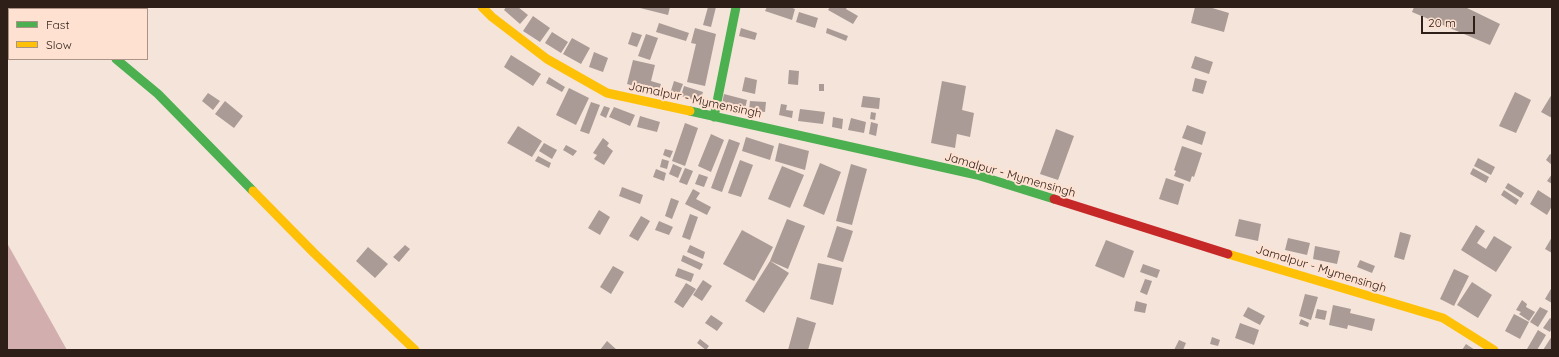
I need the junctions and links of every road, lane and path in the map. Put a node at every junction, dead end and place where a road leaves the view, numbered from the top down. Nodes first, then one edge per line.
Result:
1 (482, 7) edge
2 (736, 7) edge
3 (117, 60) edge
4 (714, 117) junction
5 (415, 350) edge
6 (1494, 350) edge

1 - 4 main road, Jamalpur - Mymensingh
2 - 4 main road
3 - 5 main road
4 - 6 main road, Jamalpur - Mymensingh

